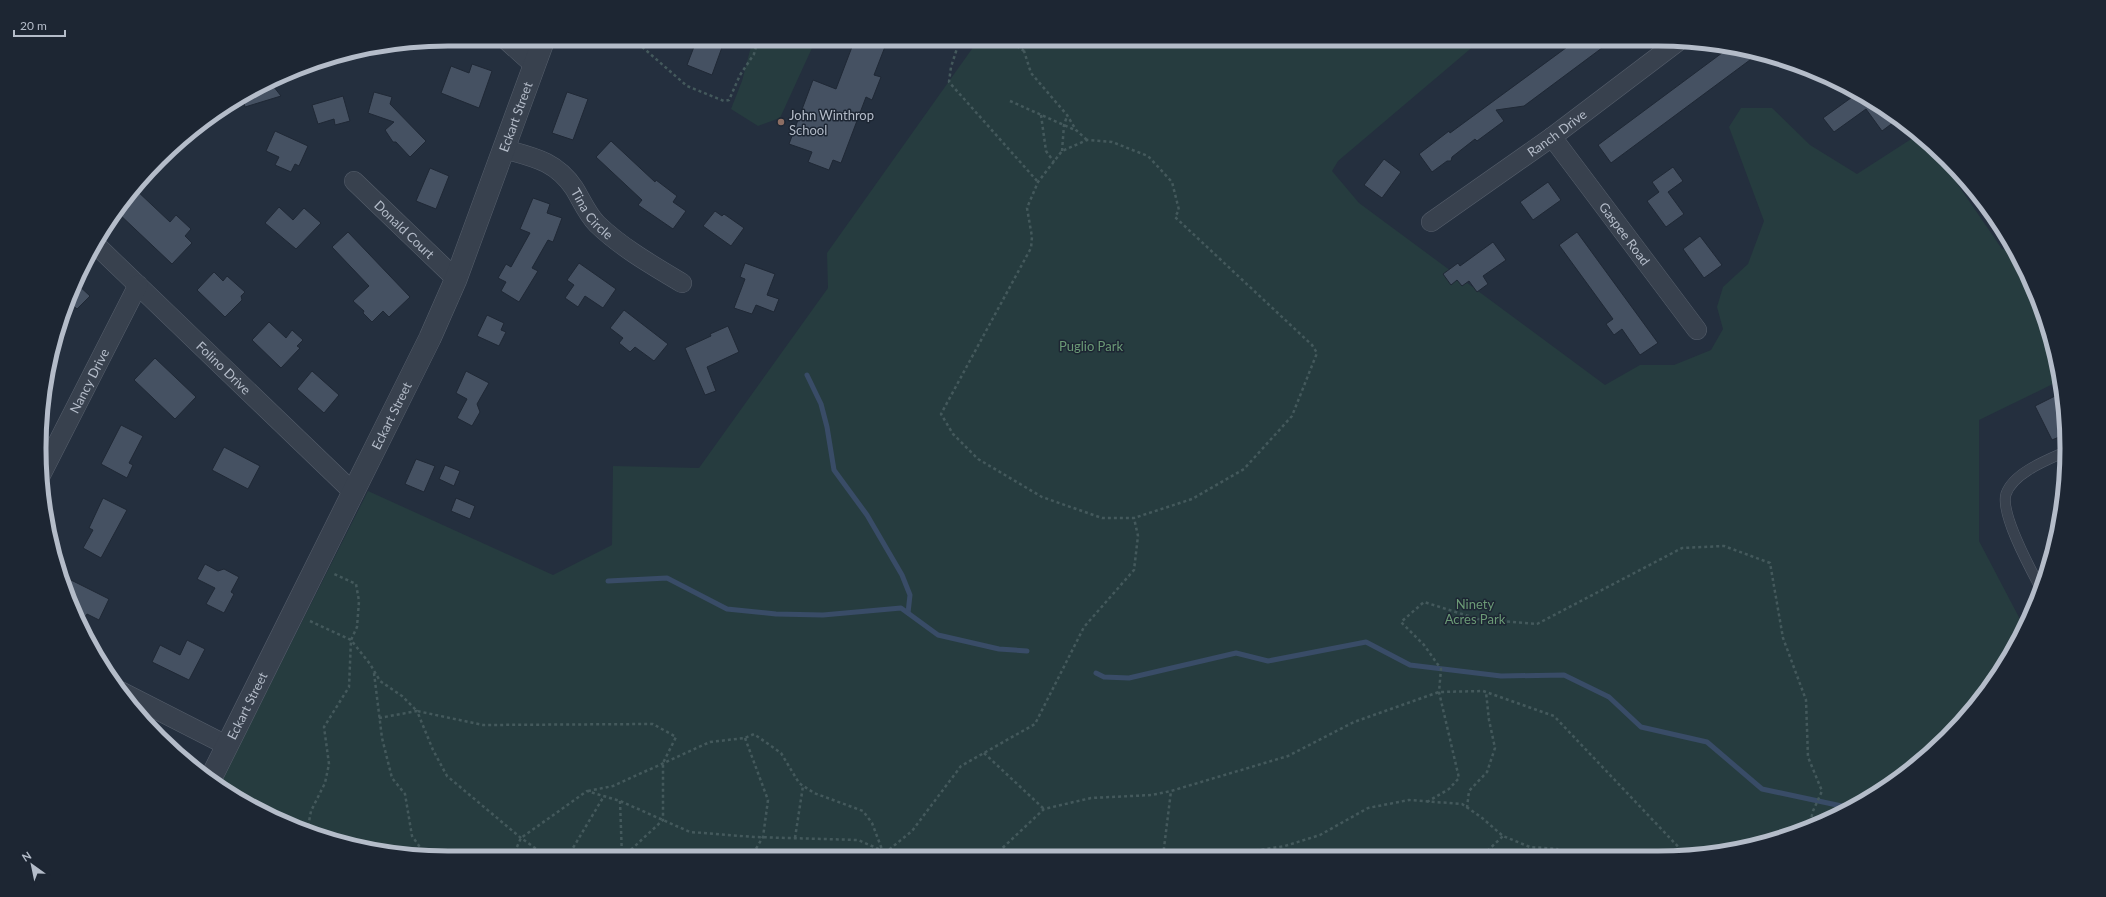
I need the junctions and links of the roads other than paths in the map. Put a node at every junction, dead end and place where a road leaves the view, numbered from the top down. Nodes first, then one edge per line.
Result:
1 (513, 46) edge
2 (541, 46) edge
3 (1671, 47) edge
4 (534, 66) junction
5 (1552, 137) junction
6 (504, 148) junction
7 (354, 180) dead end
8 (1431, 222) dead end
9 (99, 248) edge
10 (456, 279) junction
11 (682, 283) dead end
12 (138, 285) junction
13 (1697, 330) dead end
14 (2060, 454) edge
15 (47, 464) edge
16 (354, 493) junction
17 (2037, 582) edge
18 (131, 697) edge
19 (228, 746) junction
20 (213, 775) edge

1 - 4 street
2 - 4 street, Eckart Street
3 - 5 street, Ranch Drive
4 - 6 street, Eckart Street
5 - 8 street, Ranch Drive
5 - 13 street, Gaspee Road
6 - 10 street, Eckart Street
6 - 11 street, Tina Circle
7 - 10 street, Donald Court
9 - 12 street, Folino Drive
10 - 16 street, Eckart Street
12 - 15 street, Nancy Drive
12 - 16 street, Folino Drive
14 - 17 lane
16 - 19 street, Eckart Street
18 - 19 street
19 - 20 street, Eckart Street

